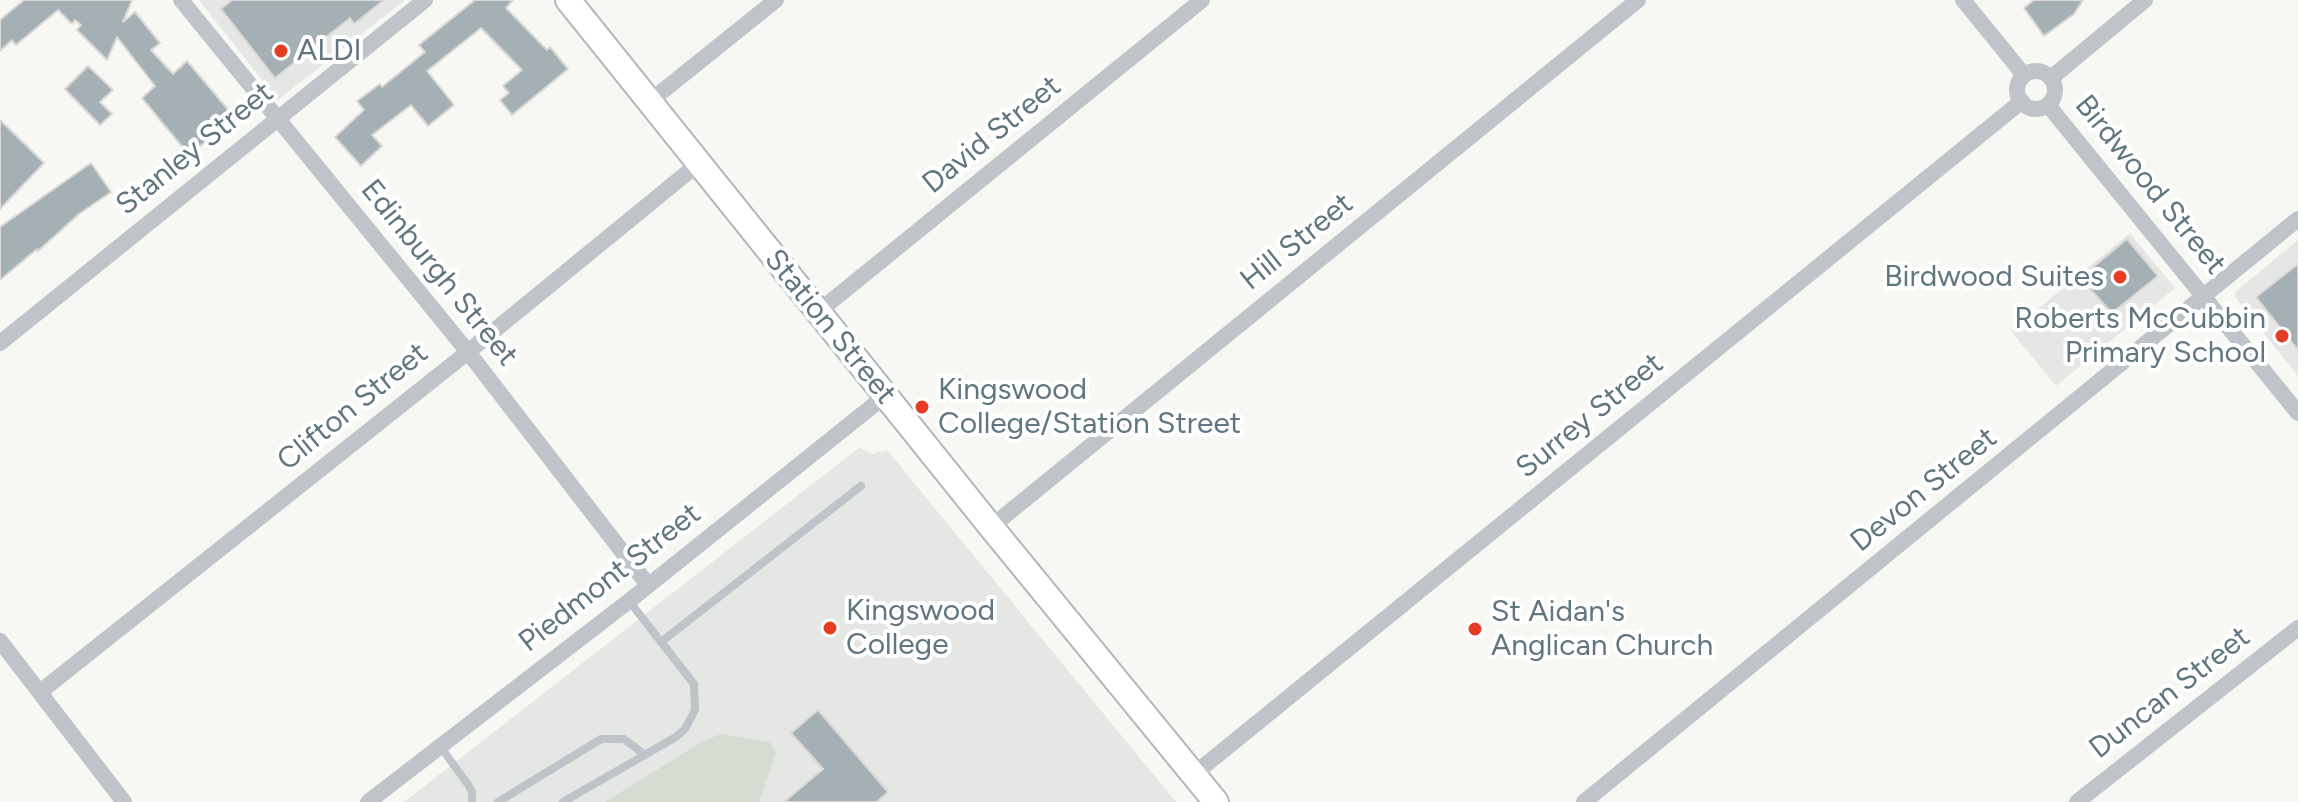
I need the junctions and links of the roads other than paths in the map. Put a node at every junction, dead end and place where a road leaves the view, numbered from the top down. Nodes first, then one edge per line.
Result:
1 (181, 0) edge
2 (425, 0) edge
3 (568, 0) edge
4 (776, 0) edge
5 (1202, 0) edge
6 (1638, 0) edge
7 (1963, 0) edge
8 (2145, 0) edge
9 (2024, 75) junction
10 (2051, 78) junction
11 (2022, 101) junction
12 (649, 102) junction
13 (2048, 105) junction
14 (277, 119) junction
15 (698, 164) junction
16 (2298, 219) edge
17 (2205, 297) junction
18 (818, 312) junction
19 (0, 343) edge
20 (468, 352) junction
21 (885, 396) junction
22 (2298, 413) edge
23 (861, 486) dead end
24 (991, 527) junction
25 (648, 585) junction
26 (629, 601) junction
27 (2298, 628) edge
28 (0, 641) edge
29 (661, 642) junction
30 (40, 692) junction
31 (440, 746) junction
32 (645, 755) junction
33 (1193, 775) junction
34 (124, 802) edge
35 (368, 802) edge
36 (472, 802) edge
37 (498, 802) edge
38 (563, 802) edge
39 (1216, 802) edge
40 (1584, 802) edge
41 (2077, 802) edge

1 - 14 street, Edinburgh Street
2 - 14 street, Stanley Street
3 - 12 main road, Station Street
4 - 12 street
5 - 18 street, David Street
6 - 24 street, Hill Street
7 - 9 street
8 - 10 street
9 - 10 street
9 - 11 street
10 - 13 street
11 - 13 street
11 - 33 street, Surrey Street
12 - 15 main road, Station Street
13 - 17 street, Birdwood Street
14 - 19 street, Stanley Street
14 - 20 street, Edinburgh Street
15 - 18 main road, Station Street
15 - 20 street, Clifton Street
16 - 17 street, Devon Street
17 - 22 street, Birdwood Street
17 - 40 street, Devon Street
18 - 21 main road, Station Street
20 - 25 street, Edinburgh Street
20 - 30 street, Clifton Street
21 - 24 main road, Station Street
21 - 25 street, Piedmont Street
23 - 29 lane
24 - 33 main road, Station Street
25 - 26 street, Piedmont Street
26 - 29 lane
26 - 31 street, Piedmont Street
27 - 41 street, Duncan Street
28 - 30 street
29 - 32 lane
30 - 34 street
31 - 35 street, Piedmont Street
31 - 36 lane
32 - 37 lane
32 - 38 lane
33 - 39 main road, Station Street

